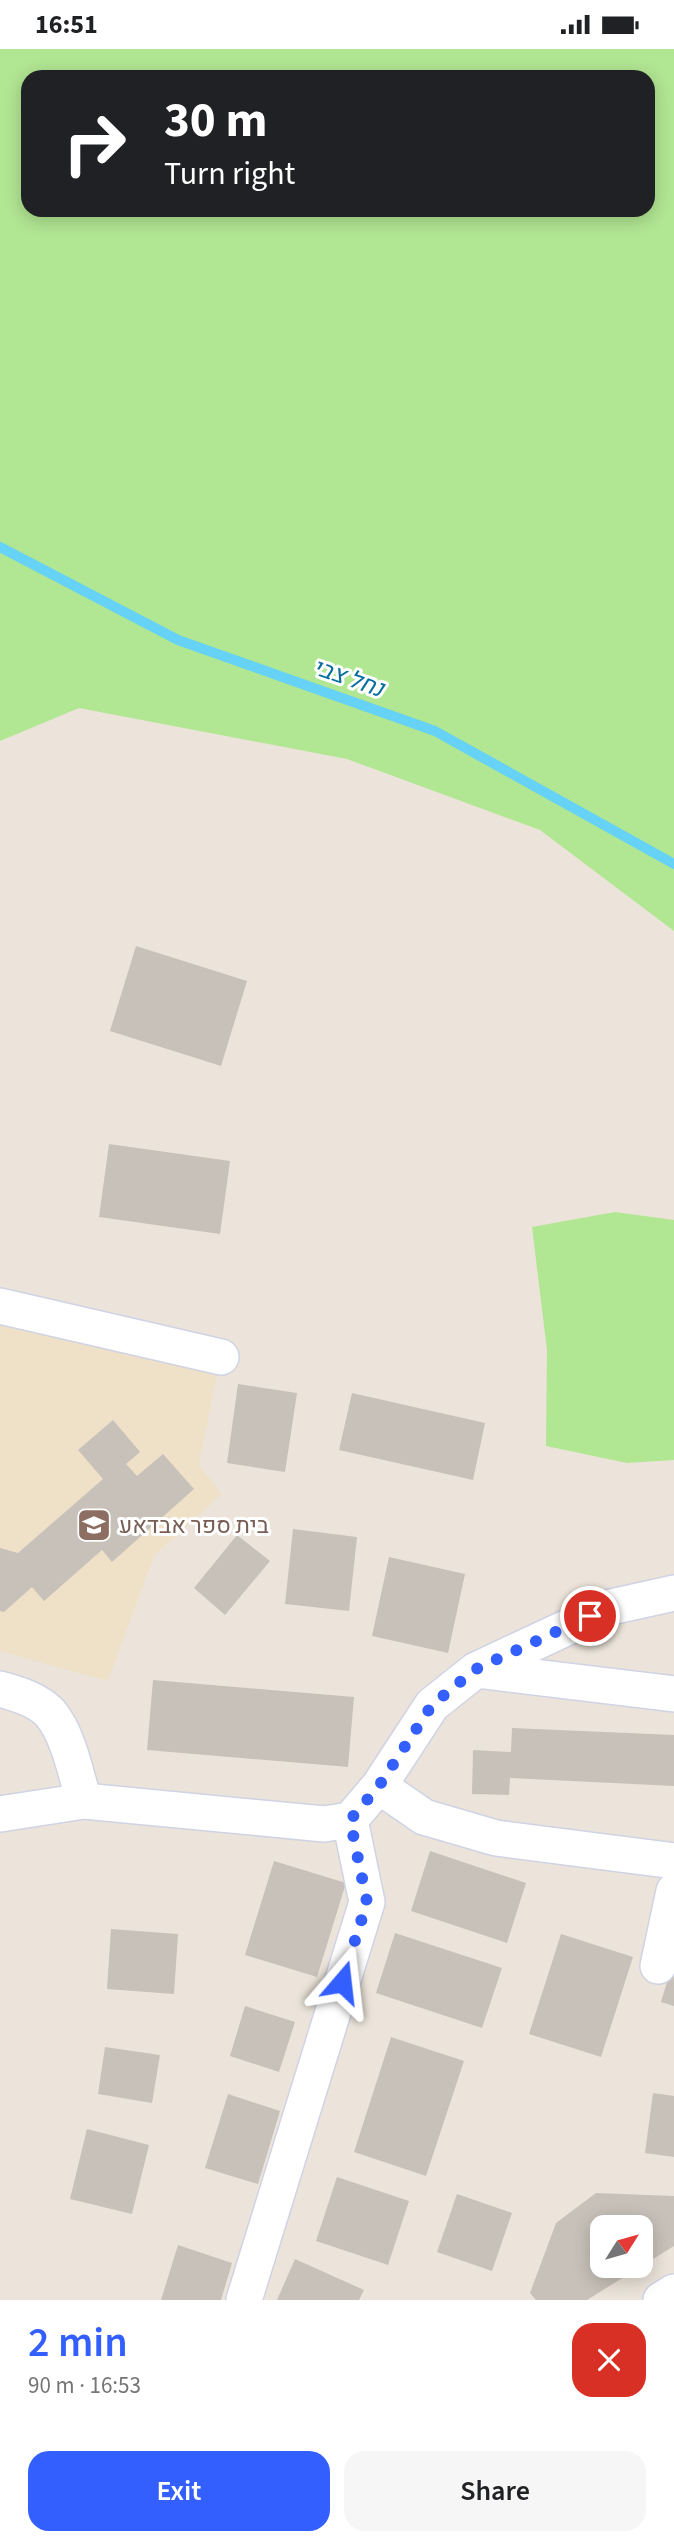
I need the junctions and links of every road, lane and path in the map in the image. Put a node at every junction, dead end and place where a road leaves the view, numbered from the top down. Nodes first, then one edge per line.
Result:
1 (0, 1306) edge
2 (221, 1357) dead end
3 (674, 1593) edge
4 (476, 1669) junction
5 (0, 1689) edge
6 (674, 1694) edge
7 (379, 1786) junction
8 (84, 1801) junction
9 (0, 1814) edge
10 (350, 1820) junction
11 (674, 1861) edge
12 (674, 1891) edge
13 (658, 1966) dead end
14 (674, 2292) edge
15 (244, 2300) edge
16 (660, 2300) edge

1 - 2 street
3 - 4 street
4 - 6 street
4 - 7 street
5 - 8 street
7 - 10 street
7 - 11 street
8 - 9 street
8 - 10 street
10 - 15 street
12 - 13 street
14 - 16 street

